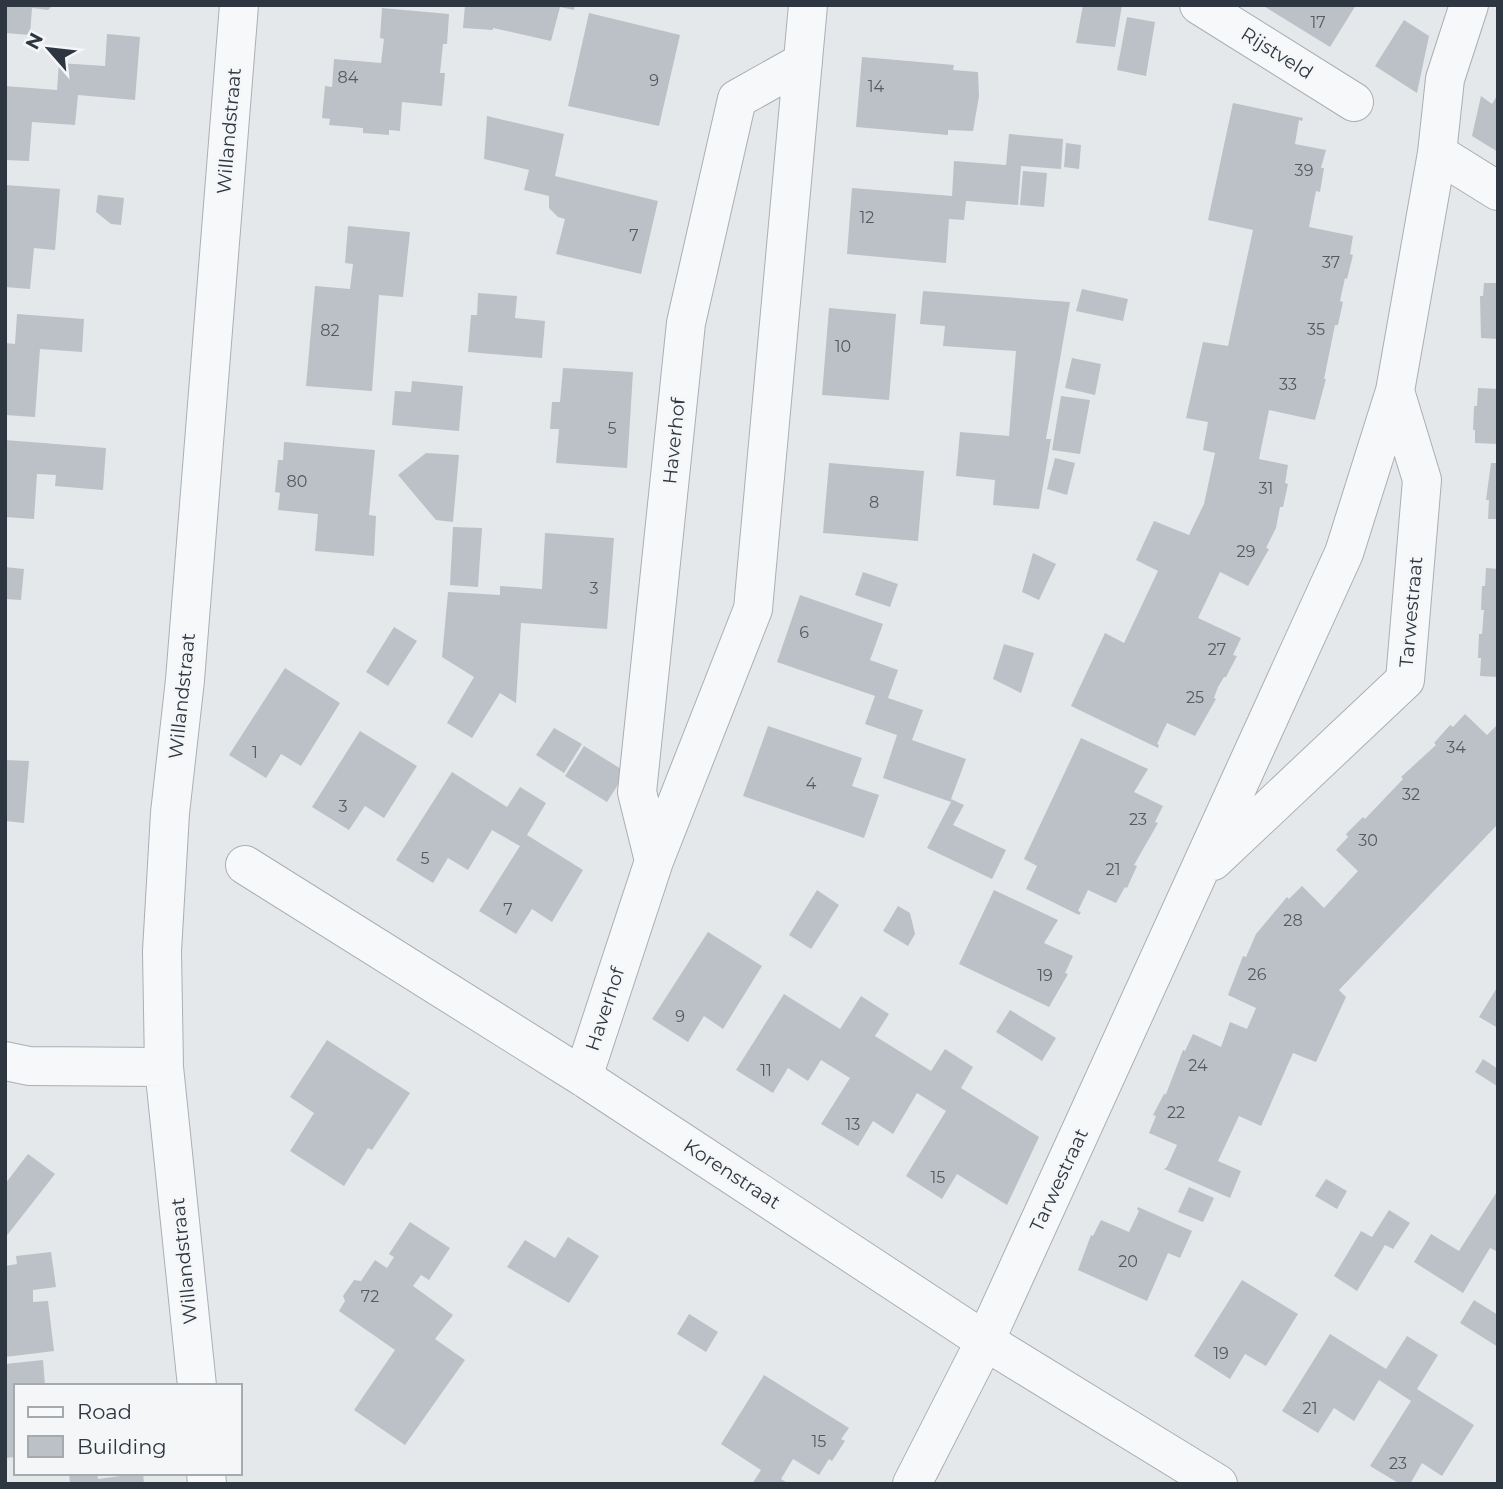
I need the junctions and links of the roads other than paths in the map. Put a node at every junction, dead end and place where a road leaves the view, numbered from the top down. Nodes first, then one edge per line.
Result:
1 (239, 5) edge
2 (808, 5) edge
3 (1199, 5) edge
4 (1469, 5) edge
5 (803, 62) junction
6 (1354, 102) dead end
7 (1437, 153) junction
8 (1498, 191) edge
9 (1395, 391) junction
10 (654, 862) junction
11 (245, 865) dead end
12 (1200, 873) junction
13 (5, 1061) edge
14 (164, 1067) junction
15 (583, 1077) junction
16 (985, 1341) junction
17 (197, 1384) edge
18 (912, 1484) edge
19 (1219, 1484) edge

1 - 14 street, Willandstraat
2 - 5 street, Haverhof
3 - 6 street, Rijstveld
4 - 7 street, Tarwestraat
5 - 10 street, Haverhof
5 - 10 street, Haverhof
7 - 8 street
7 - 9 street, Tarwestraat
9 - 12 street, Tarwestraat
9 - 12 street, Tarwestraat
10 - 15 street, Haverhof
11 - 15 street, Korenstraat
12 - 16 street, Tarwestraat
13 - 14 street
14 - 17 street, Willandstraat
15 - 16 street, Korenstraat
16 - 18 street, Tarwestraat
16 - 19 street, Korenstraat

